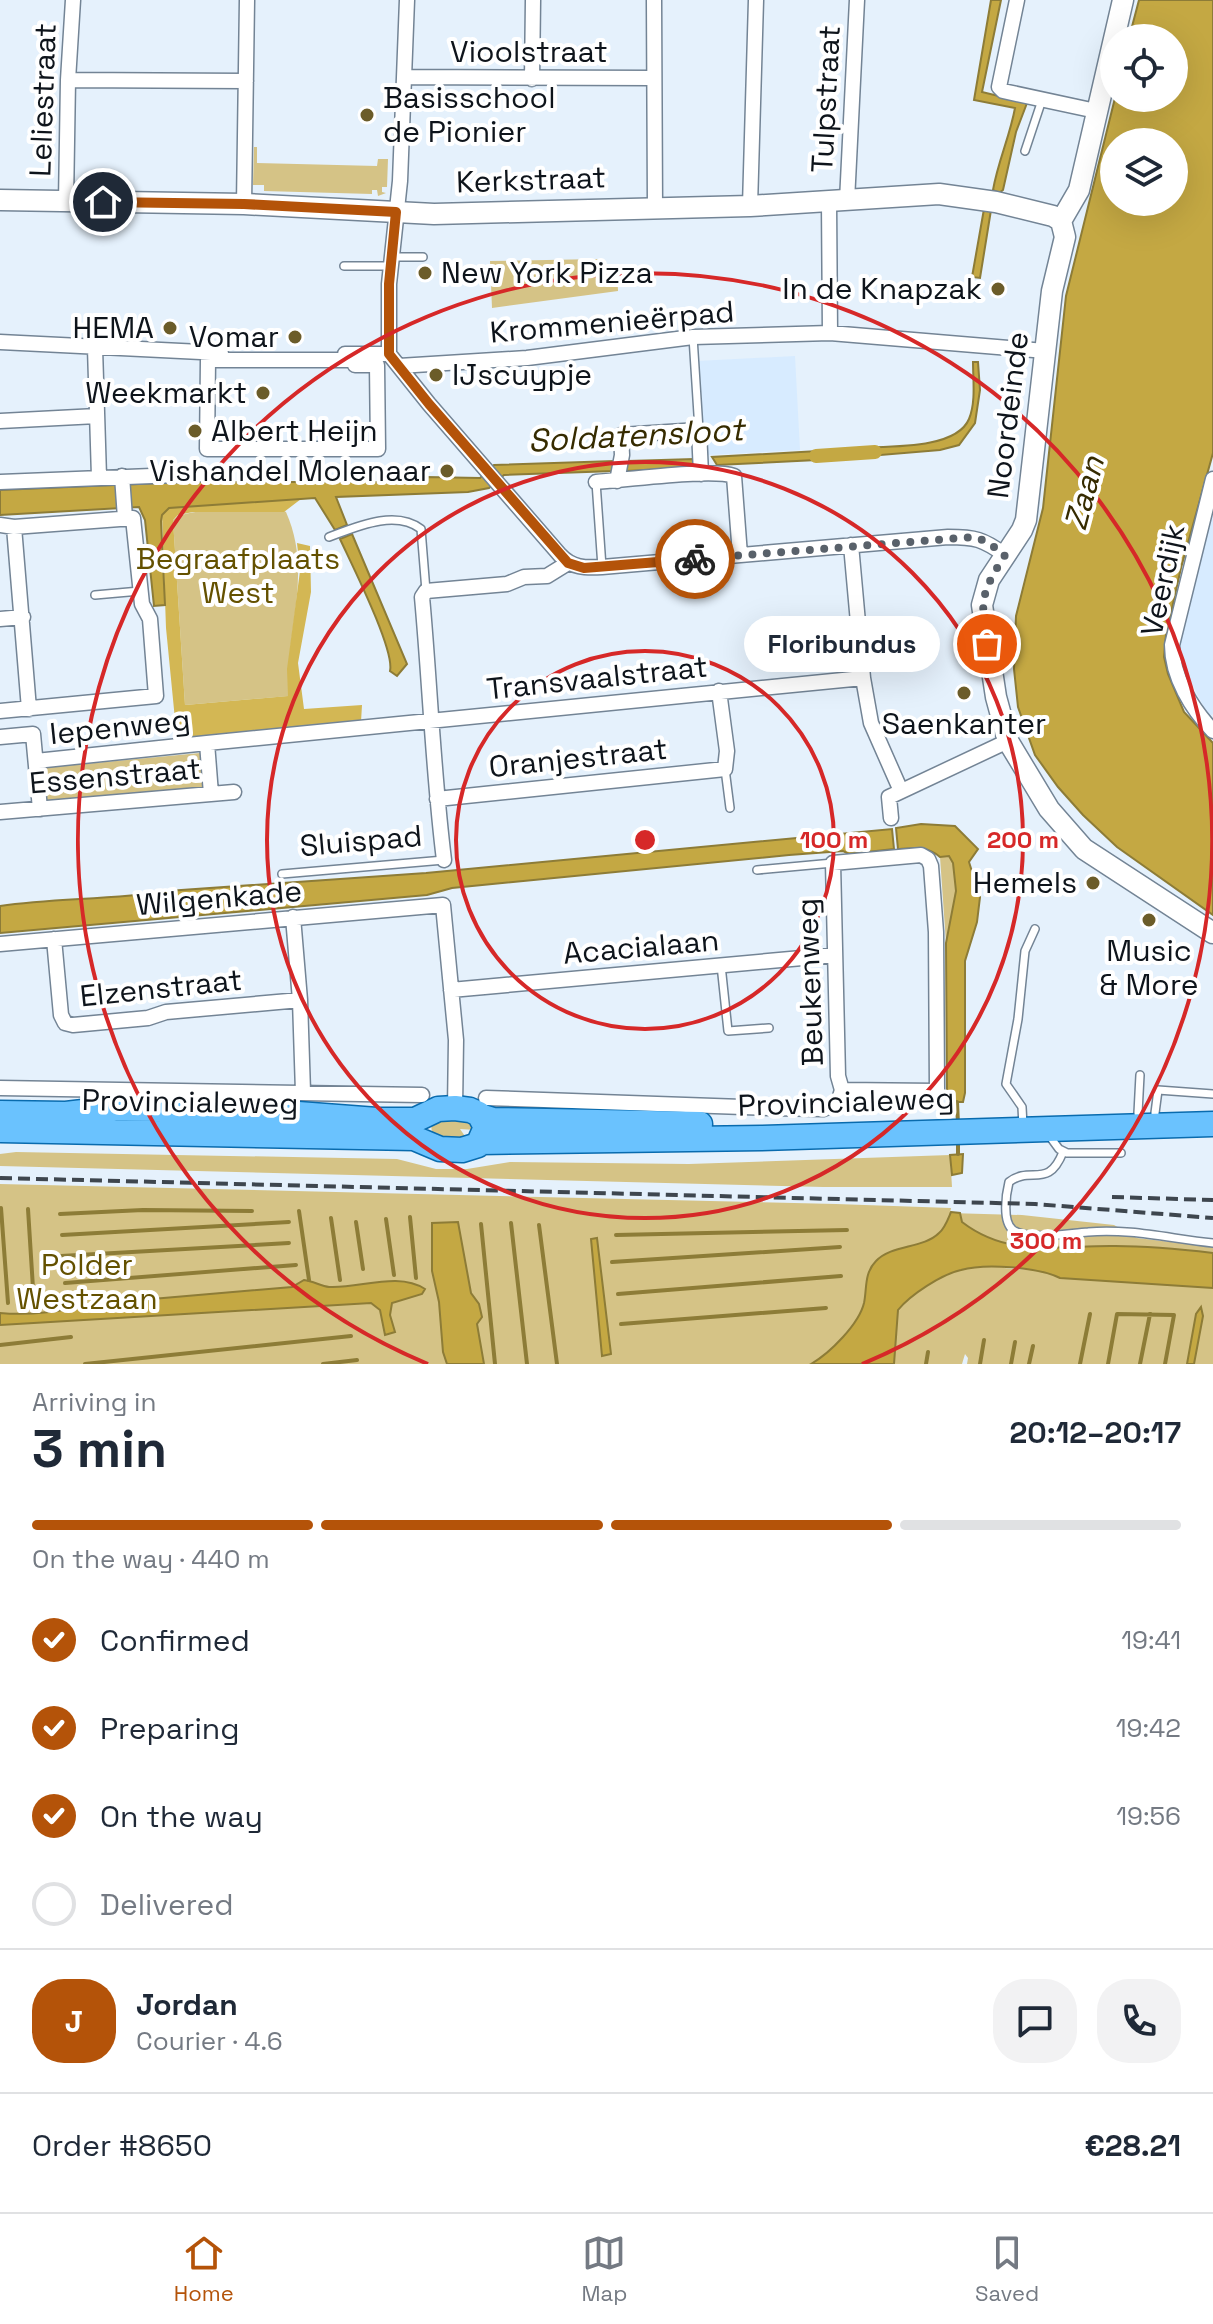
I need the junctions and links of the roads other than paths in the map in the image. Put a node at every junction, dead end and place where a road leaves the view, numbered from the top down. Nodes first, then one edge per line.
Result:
1 (73, 0) edge
2 (247, 0) edge
3 (407, 0) edge
4 (533, 0) edge
5 (654, 0) edge
6 (756, 0) edge
7 (857, 0) edge
8 (1017, 0) edge
9 (1123, 0) edge
10 (404, 77) junction
11 (653, 78) junction
12 (532, 79) junction
13 (68, 80) junction
14 (246, 81) junction
15 (1037, 98) junction
16 (1096, 111) junction
17 (1025, 151) dead end
18 (0, 200) edge
19 (838, 201) junction
20 (66, 202) junction
21 (244, 204) junction
22 (750, 206) junction
23 (655, 207) junction
24 (396, 212) junction
25 (1061, 221) junction
26 (423, 257) dead end
27 (391, 262) junction
28 (344, 266) dead end
29 (830, 333) junction
30 (693, 337) junction
31 (0, 342) edge
32 (95, 348) junction
33 (1045, 351) junction
34 (213, 356) junction
35 (387, 358) junction
36 (97, 416) junction
37 (0, 421) edge
38 (699, 430) junction
39 (212, 433) dead end
40 (701, 465) junction
41 (202, 474) dead end
42 (618, 476) junction
43 (99, 477) junction
44 (1213, 479) edge
45 (122, 480) junction
46 (0, 482) edge
47 (596, 482) joint
48 (124, 514) junction
49 (7, 526) edge
50 (329, 537) dead end
51 (851, 545) junction
52 (740, 555) junction
53 (1005, 555) junction
54 (568, 563) junction
55 (602, 567) junction
56 (140, 591) junction
57 (426, 591) junction
58 (95, 595) dead end
59 (23, 617) junction
60 (0, 619) edge
61 (863, 678) junction
62 (719, 691) junction
63 (29, 709) junction
64 (0, 711) edge
65 (432, 721) junction
66 (1213, 731) edge
67 (0, 737) edge
68 (1008, 741) junction
69 (207, 743) junction
70 (36, 761) junction
71 (725, 769) junction
72 (901, 791) junction
73 (234, 792) dead end
74 (211, 794) junction
75 (437, 799) junction
76 (730, 808) dead end
77 (40, 809) junction
78 (0, 812) edge
79 (891, 818) dead end
80 (444, 860) joint
81 (833, 863) junction
82 (757, 870) dead end
83 (282, 874) dead end
84 (293, 917) junction
85 (1035, 929) dead end
86 (1213, 933) edge
87 (54, 939) junction
88 (0, 944) edge
89 (835, 955) junction
90 (721, 965) junction
91 (451, 990) junction
92 (300, 1000) junction
93 (769, 1028) dead end
94 (1140, 1075) dead end
95 (0, 1088) edge
96 (80, 1089) junction
97 (303, 1092) junction
98 (353, 1094) junction
99 (842, 1094) junction
100 (1213, 1094) edge
101 (558, 1101) junction
102 (424, 1106) junction
103 (455, 1108) junction
104 (484, 1108) junction
105 (1213, 1111) edge
106 (0, 1113) edge
107 (1146, 1113) junction
108 (36, 1114) junction
109 (370, 1114) junction
110 (531, 1120) junction
111 (1036, 1123) junction
112 (1213, 1124) edge
113 (958, 1125) junction
114 (0, 1130) edge
115 (426, 1142) junction
116 (481, 1142) junction
117 (1063, 1152) junction
118 (1121, 1153) dead end
119 (1213, 1243) edge

1 - 13 street, Leliestraat
2 - 14 street
3 - 10 street
4 - 12 street
5 - 11 street
6 - 22 street
7 - 19 street, Tulpstraat
8 - 15 street
9 - 16 street, Noordeinde
10 - 12 street, Vioolstraat
10 - 24 street
11 - 12 street, Vioolstraat
11 - 23 street
13 - 14 street
13 - 20 street, Leliestraat
14 - 21 street
15 - 16 street
15 - 17 lane
16 - 25 street, Noordeinde
18 - 20 street, Kerkstraat
19 - 22 street, Kerkstraat
19 - 25 street, Kerkstraat
19 - 29 street
20 - 21 street, Kerkstraat
21 - 24 street, Kerkstraat
22 - 23 street, Kerkstraat
23 - 24 street, Kerkstraat
24 - 27 street
25 - 33 street, Noordeinde
26 - 27 lane
27 - 28 lane
27 - 35 street
29 - 30 street, Krommenieërpad
29 - 33 street, Krommenieërpad
30 - 35 street, Krommenieërpad
30 - 38 lane
31 - 32 street
32 - 34 street
32 - 36 street
33 - 53 street, Noordeinde
34 - 34 street
34 - 35 street, Krommenieërpad
34 - 39 lane
35 - 54 street
36 - 37 street
36 - 43 street
38 - 40 street
38 - 42 street
40 - 42 street
40 - 52 street
41 - 45 street
42 - 47 street
43 - 45 street
43 - 46 street
44 - 66 street, Veerdijk
45 - 48 street
47 - 55 lane
48 - 49 street
48 - 56 street
49 - 59 street, Iepenweg
50 - 57 lane
51 - 52 street
51 - 53 street
51 - 61 street
52 - 55 street
53 - 68 street, Noordeinde
54 - 55 street
54 - 57 street
56 - 58 lane
56 - 63 street
57 - 65 street
59 - 60 street
59 - 63 street, Iepenweg
61 - 62 street, Transvaalstraat
61 - 72 street
62 - 65 street, Transvaalstraat
62 - 71 street
63 - 64 street
65 - 69 street, Transvaalstraat
65 - 75 street
67 - 70 street, Iepenweg
68 - 72 street
68 - 86 street, Noordeinde
69 - 70 street, Iepenweg
69 - 74 street, Iepenweg
70 - 77 street, Iepenweg
71 - 75 street, Oranjestraat
71 - 76 lane
72 - 79 street
73 - 74 street, Essenstraat
74 - 77 street, Essenstraat
75 - 80 street
77 - 78 street, Essenstraat
80 - 83 lane, Sluispad
81 - 82 lane
81 - 89 street, Beukenweg
81 - 99 street
84 - 87 street, Wilgenkade
84 - 91 street, Wilgenkade
84 - 92 street
85 - 111 lane
87 - 88 street, Wilgenkade
87 - 92 street, Elzenstraat
89 - 90 street, Acacialaan
89 - 99 street, Beukenweg
90 - 91 street, Acacialaan
90 - 93 lane
91 - 103 street
92 - 97 street
94 - 107 lane
95 - 96 street
96 - 97 street
96 - 108 street
97 - 98 street
98 - 102 street
98 - 109 street
99 - 101 street
100 - 107 lane
101 - 104 street
101 - 110 street
102 - 103 main road, Provincialeweg
102 - 109 main road, Provincialeweg
102 - 115 main road
103 - 104 main road, Provincialeweg
104 - 110 main road, Provincialeweg
104 - 116 main road
105 - 107 main road, Provincialeweg
106 - 108 main road, Provincialeweg
107 - 111 main road, Provincialeweg
108 - 109 main road, Provincialeweg
110 - 113 main road, Provincialeweg
111 - 112 main road, Provincialeweg
111 - 113 main road, Provincialeweg
111 - 117 lane
113 - 116 main road, Provincialeweg
114 - 115 main road, Provincialeweg
115 - 116 main road, Provincialeweg
117 - 118 lane
117 - 119 lane

